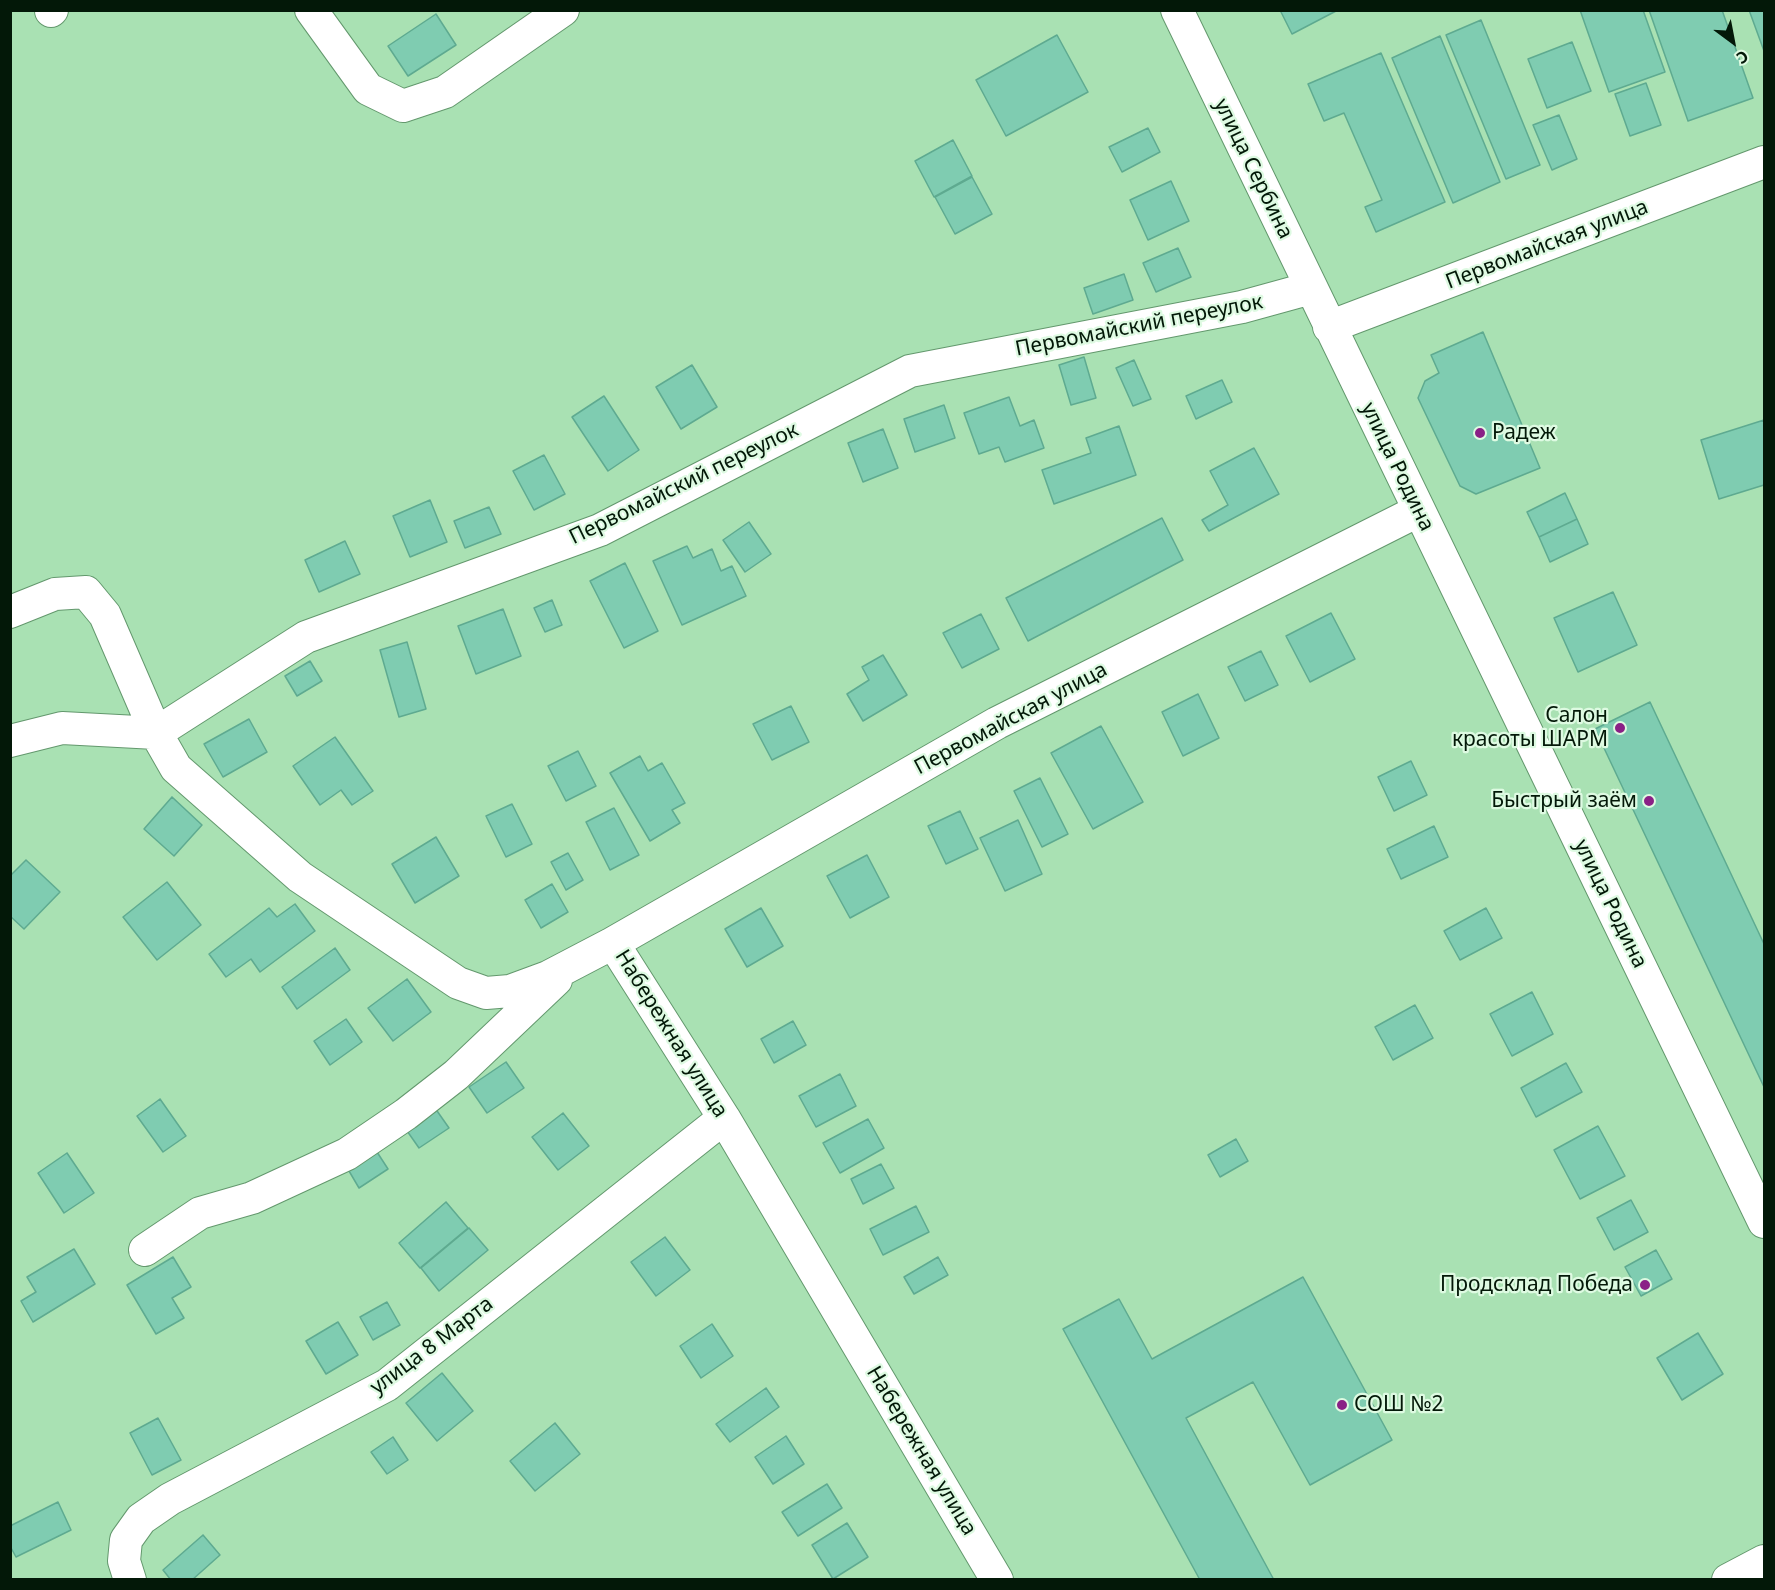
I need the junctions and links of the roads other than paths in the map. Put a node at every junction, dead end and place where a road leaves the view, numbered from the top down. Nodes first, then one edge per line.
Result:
1 (311, 10) edge
2 (563, 10) edge
3 (1177, 10) edge
4 (1764, 162) edge
5 (1311, 288) junction
6 (1329, 327) junction
7 (1418, 511) junction
8 (10, 612) edge
9 (156, 733) junction
10 (10, 741) edge
11 (613, 943) junction
12 (572, 965) junction
13 (724, 1118) junction
14 (1764, 1222) edge
15 (145, 1250) dead end
16 (1764, 1561) edge
17 (130, 1580) edge
18 (997, 1580) edge
19 (1728, 1580) edge

1 - 2 street
3 - 5 street, улица Сербина
4 - 6 street, Первомайская улица
5 - 6 street, улица Сербина
5 - 9 street, Первомайский переулок
6 - 7 street, улица Родина
7 - 11 street, Первомайская улица
7 - 14 street, улица Родина
8 - 9 street, Набережная улица
9 - 10 street
9 - 12 street, Набережная улица
11 - 12 street, Набережная улица
11 - 13 street, Набережная улица
12 - 15 street
13 - 17 street, улица 8 Марта
13 - 18 street, Набережная улица
16 - 19 street

